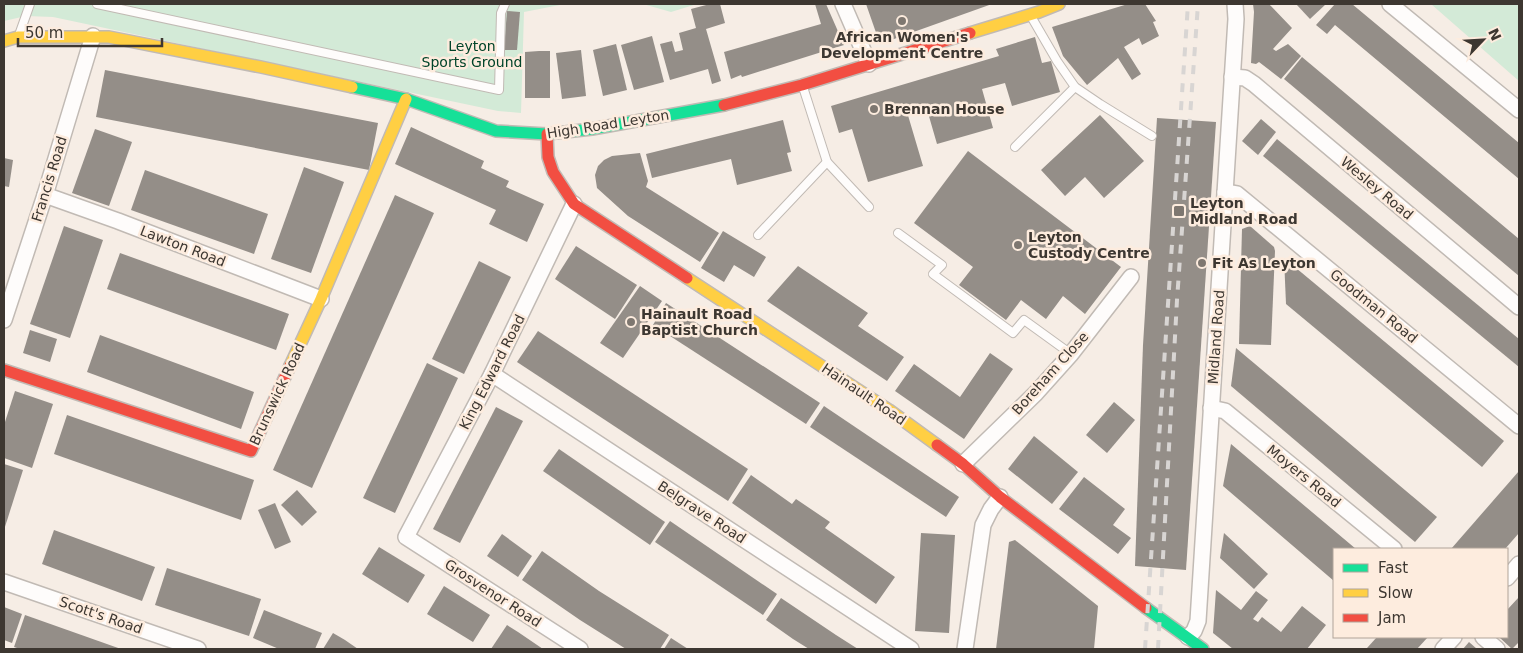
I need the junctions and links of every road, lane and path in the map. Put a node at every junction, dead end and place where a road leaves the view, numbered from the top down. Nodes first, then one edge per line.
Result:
1 (30, 4) edge
2 (97, 4) edge
3 (505, 4) edge
4 (843, 4) edge
5 (1059, 4) edge
6 (1235, 4) edge
7 (1390, 4) edge
8 (1030, 15) junction
9 (94, 36) junction
10 (18, 37) junction
11 (4, 41) edge
12 (869, 64) junction
13 (1232, 77) junction
14 (802, 85) junction
15 (1075, 87) junction
16 (406, 99) junction
17 (1519, 110) edge
18 (547, 134) junction
19 (1152, 136) dead end
20 (1015, 147) dead end
21 (827, 162) junction
22 (1225, 192) junction
23 (45, 195) junction
24 (574, 204) junction
25 (869, 207) dead end
26 (898, 233) dead end
27 (758, 235) dead end
28 (1131, 277) dead end
29 (321, 299) junction
30 (1519, 307) edge
31 (4, 320) edge
32 (1071, 354) junction
33 (4, 370) edge
34 (492, 374) junction
35 (1211, 408) junction
36 (1519, 426) edge
37 (963, 464) junction
38 (1000, 497) junction
39 (406, 537) joint
40 (1393, 548) edge
41 (1519, 564) edge
42 (1508, 577) edge
43 (4, 582) edge
44 (1188, 637) junction
45 (1453, 638) edge
46 (1484, 638) edge
47 (198, 649) edge
48 (580, 649) edge
49 (911, 649) edge
50 (965, 649) edge
51 (1203, 649) edge
52 (1443, 649) edge
53 (1497, 649) edge

1 - 10 lane
2 - 3 lane
4 - 12 street
5 - 8 street, High Road Leyton
6 - 13 street, Midland Road
7 - 17 street
8 - 12 street, High Road Leyton
8 - 15 lane
9 - 10 street, High Road Leyton
9 - 16 street, High Road Leyton
9 - 23 street, Francis Road
10 - 11 street, High Road Leyton
12 - 14 street, High Road Leyton
13 - 22 street, Midland Road
13 - 30 street, Wesley Road
14 - 18 street, High Road Leyton
14 - 21 lane
15 - 19 lane
15 - 20 lane
16 - 18 street, High Road Leyton
16 - 29 street, Brunswick Road
18 - 24 street, Hainault Road
21 - 25 lane
21 - 27 lane
22 - 35 street, Midland Road
22 - 36 street, Goodman Road
23 - 29 street, Lawton Road
23 - 31 street, Francis Road
24 - 34 street, King Edward Road
24 - 37 street, Hainault Road
26 - 32 lane
28 - 32 street, Boreham Close
29 - 33 street, Brunswick Road
32 - 37 street, Boreham Close
34 - 39 street, King Edward Road
34 - 49 street, Belgrave Road
35 - 40 street, Moyers Road
35 - 44 street, Midland Road
37 - 38 street, Hainault Road
38 - 44 street, Hainault Road
38 - 50 street
39 - 48 street, Grosvenor Road
41 - 42 street
43 - 47 street, Scott's Road
44 - 51 street, Hainault Road
45 - 52 street
46 - 53 street

